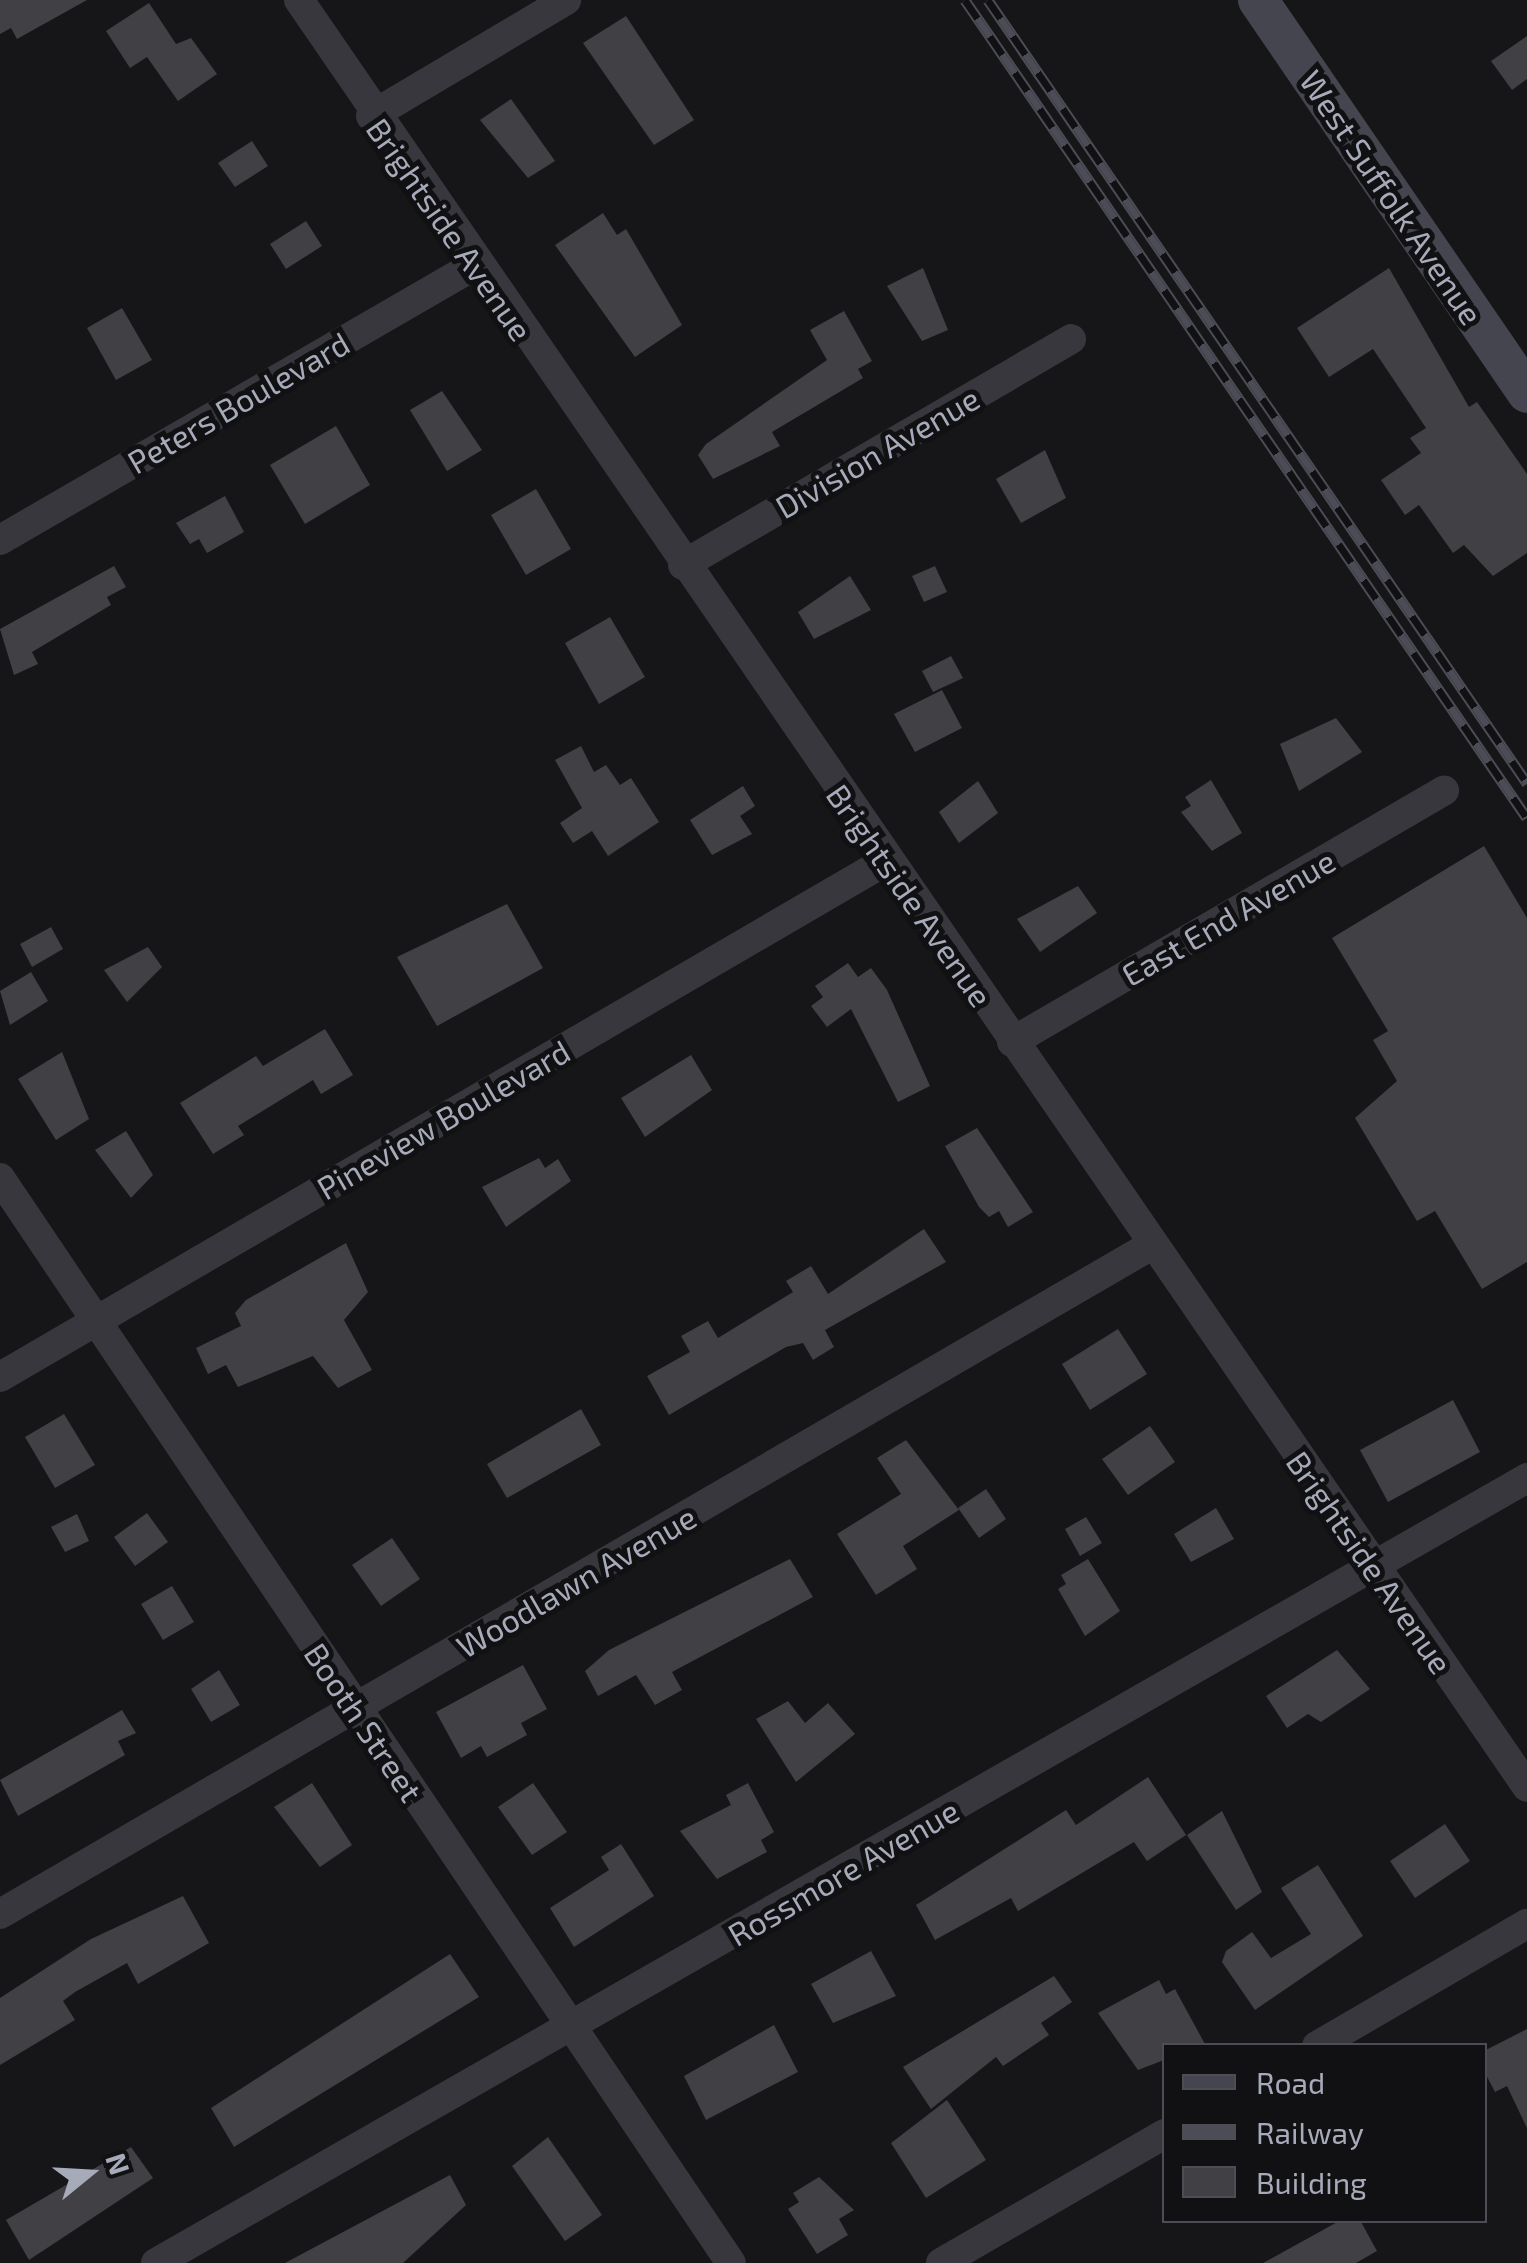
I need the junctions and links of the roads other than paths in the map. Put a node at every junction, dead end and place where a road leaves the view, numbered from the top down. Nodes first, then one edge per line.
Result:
1 (299, 0) edge
2 (566, 0) edge
3 (1258, 0) edge
4 (370, 116) junction
5 (476, 265) junction
6 (1071, 339) dead end
7 (1527, 393) edge
8 (0, 540) edge
9 (682, 565) junction
10 (1444, 791) dead end
11 (886, 861) junction
12 (1012, 1042) junction
13 (0, 1178) edge
14 (1150, 1246) junction
15 (95, 1321) junction
16 (0, 1377) edge
17 (1527, 1478) edge
18 (1373, 1566) junction
19 (356, 1710) junction
20 (1527, 1787) edge
21 (0, 1914) edge
22 (1527, 1924) edge
23 (571, 2028) junction
24 (1322, 2043) edge
25 (1162, 2135) edge
26 (156, 2263) edge
27 (731, 2263) edge
28 (941, 2263) edge

1 - 4 street, Brightside Avenue
2 - 4 street
3 - 7 main road, West Suffolk Avenue
4 - 5 street, Brightside Avenue
5 - 8 street, Peters Boulevard
5 - 9 street, Brightside Avenue
6 - 9 street, Division Avenue
9 - 11 street, Brightside Avenue
10 - 12 street, East End Avenue
11 - 12 street, Brightside Avenue
11 - 15 street, Pineview Boulevard
12 - 14 street, Brightside Avenue
13 - 15 street, Booth Street
14 - 18 street, Brightside Avenue
14 - 19 street, Woodlawn Avenue
15 - 16 street, Pineview Boulevard
15 - 19 street, Booth Street
17 - 18 street, Rossmore Avenue
18 - 20 street, Brightside Avenue
18 - 23 street, Rossmore Avenue
19 - 21 street, Woodlawn Avenue
19 - 23 street, Booth Street
22 - 24 street
23 - 26 street, Rossmore Avenue
23 - 27 street, Booth Street
25 - 28 street

